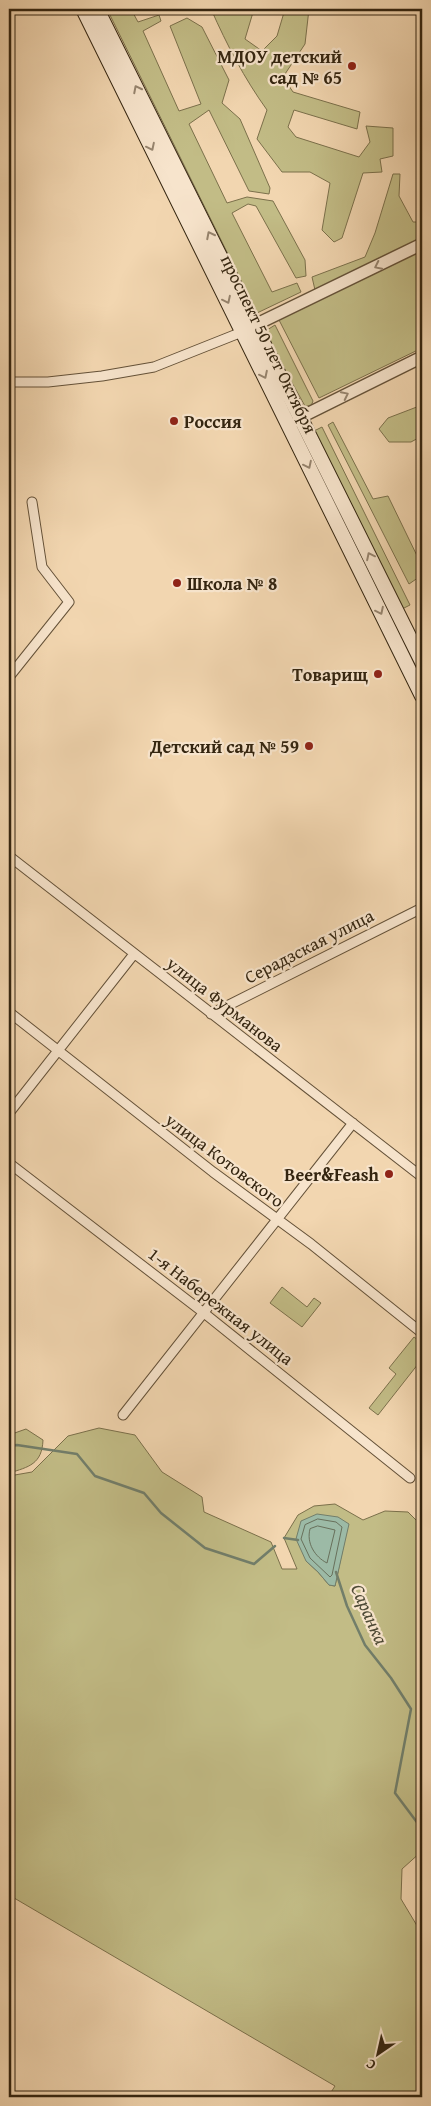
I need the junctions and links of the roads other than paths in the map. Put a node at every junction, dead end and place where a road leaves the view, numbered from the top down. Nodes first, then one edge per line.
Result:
1 (83, 9) edge
2 (97, 9) edge
3 (422, 244) edge
4 (255, 325) junction
5 (242, 332) junction
6 (422, 357) edge
7 (9, 382) edge
8 (301, 417) junction
9 (287, 422) junction
10 (32, 502) dead end
11 (422, 662) edge
12 (9, 677) edge
13 (422, 696) edge
14 (9, 856) edge
15 (422, 908) edge
16 (134, 954) junction
17 (9, 1012) edge
18 (211, 1014) junction
19 (57, 1051) junction
20 (9, 1113) edge
21 (353, 1123) junction
22 (9, 1163) edge
23 (422, 1177) edge
24 (276, 1219) junction
25 (204, 1313) junction
26 (422, 1333) edge
27 (123, 1416) dead end
28 (410, 1478) dead end

1 -> 5 main road, проспект 50 лет Октября
4 -> 2 main road, проспект 50 лет Октября
3 -> 4 street
4 - 5 main road
4 - 8 main road, проспект 50 лет Октября
5 - 7 street
5 -> 9 main road, проспект 50 лет Октября
8 -> 6 street
8 - 9 main road
11 -> 8 main road, проспект 50 лет Октября
9 -> 13 main road, проспект 50 лет Октября
10 - 12 street
14 - 16 street, улица Фурманова
15 - 18 street, Серадзская улица
16 - 18 street, улица Фурманова
16 - 19 street
17 - 19 street, улица Котовского
18 - 21 street, улица Фурманова
19 - 20 street
19 - 24 street, улица Котовского
21 - 23 street, улица Фурманова
21 - 24 street
22 - 25 street, 1-я Набережная улица
24 - 25 street
24 - 26 street, улица Котовского
25 - 27 street
25 - 28 street, 1-я Набережная улица

